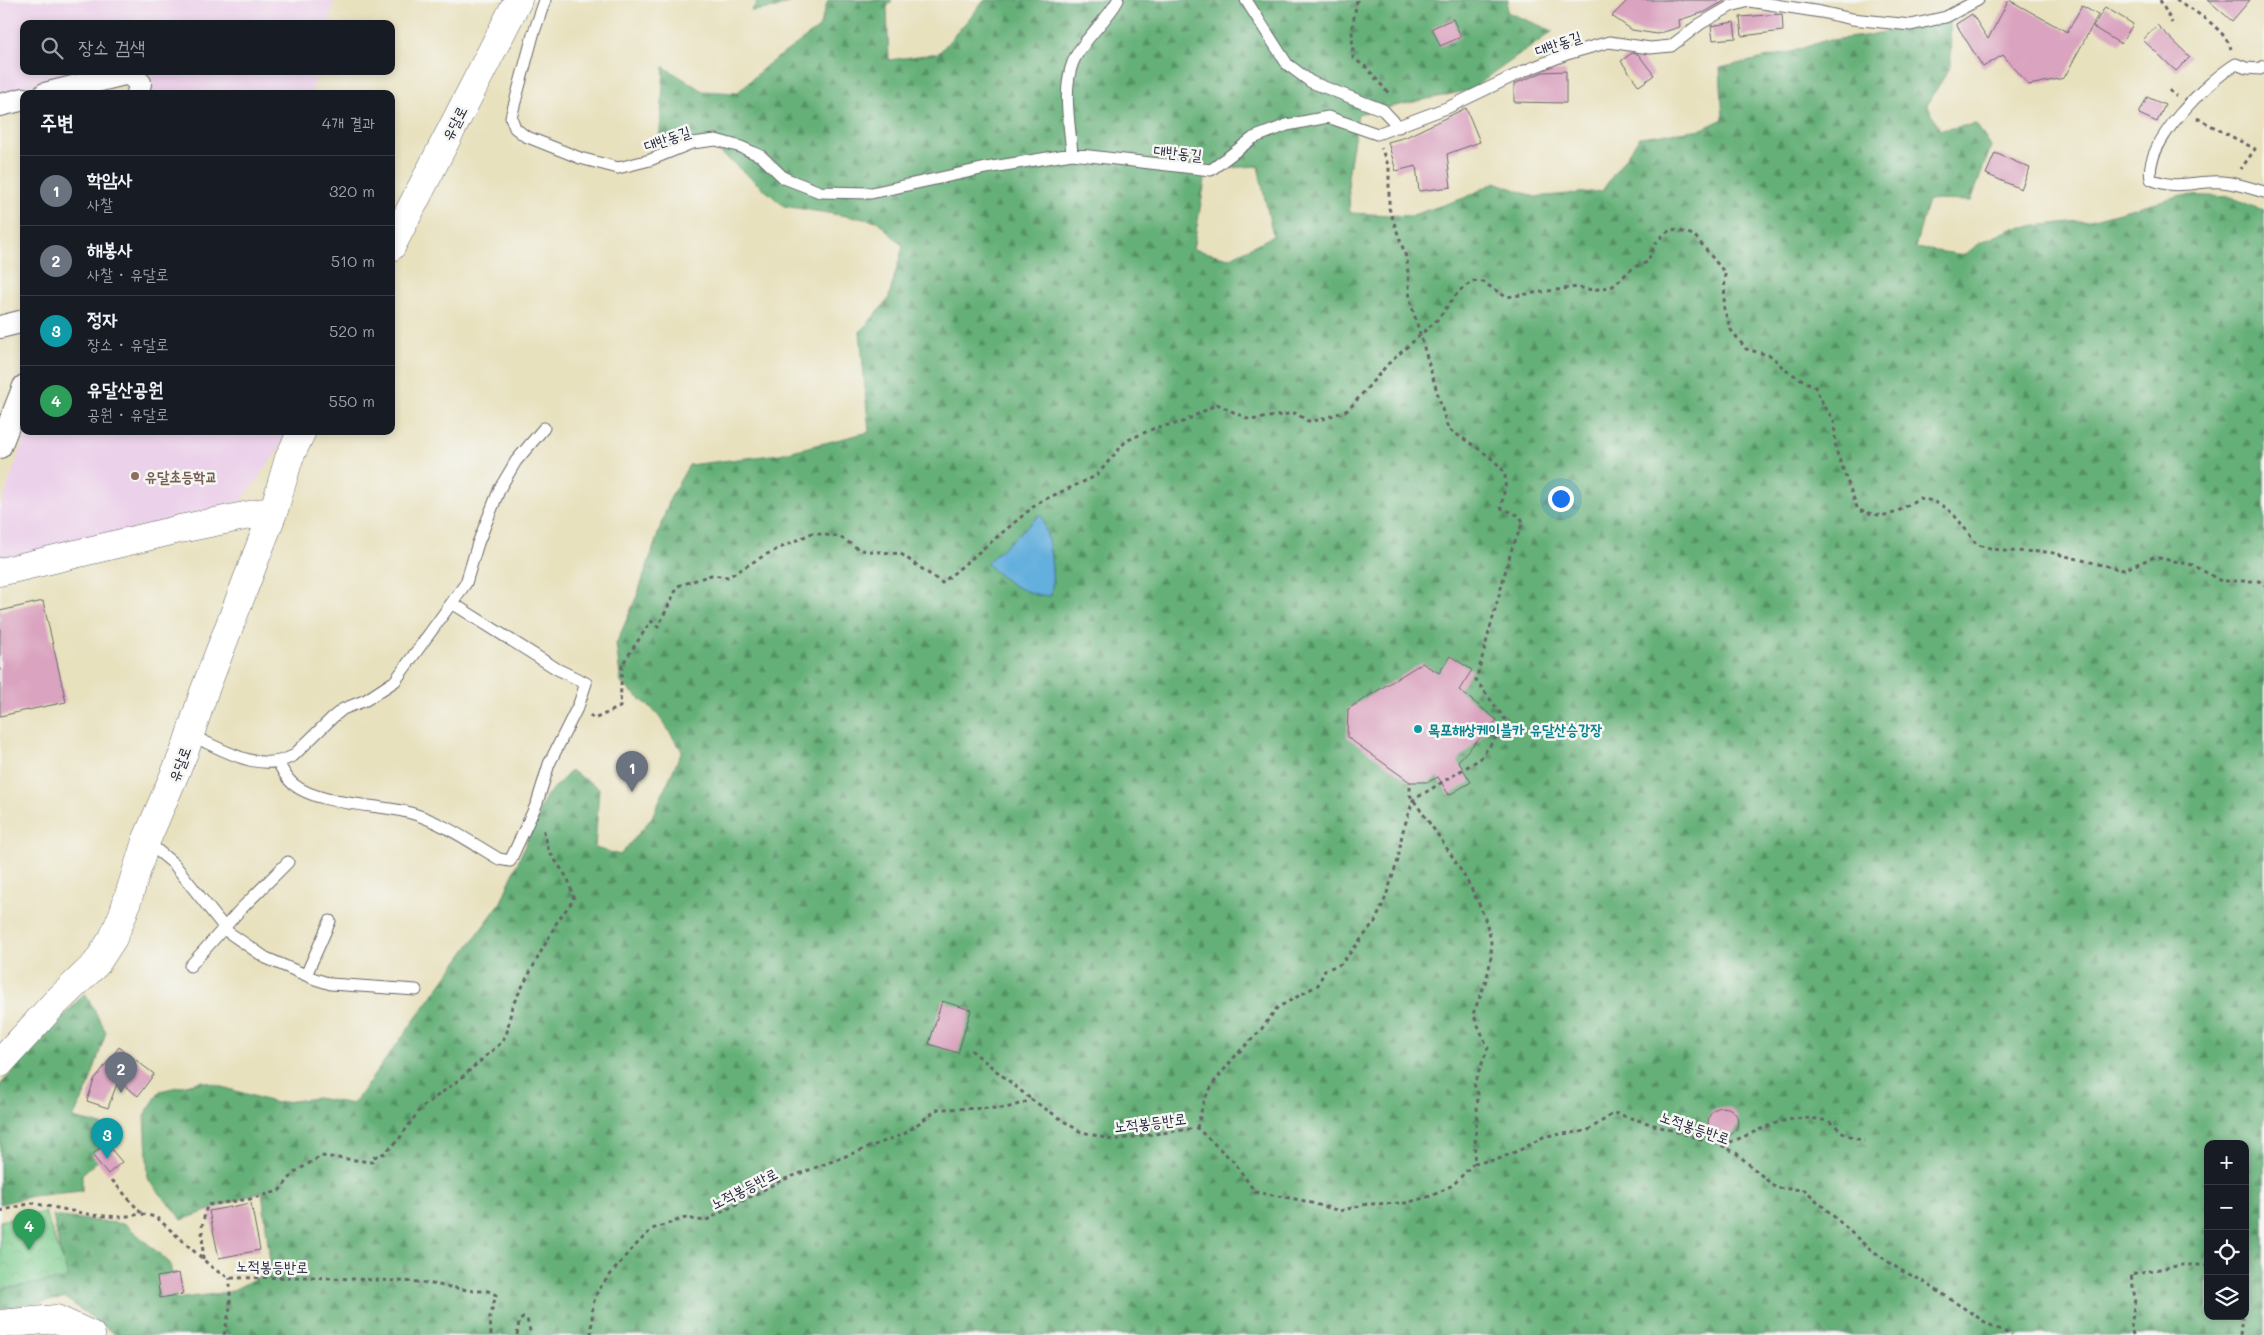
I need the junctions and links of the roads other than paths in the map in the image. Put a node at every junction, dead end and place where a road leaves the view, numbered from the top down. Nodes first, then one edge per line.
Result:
1 (518, 0) edge
2 (545, 0) edge
3 (1118, 0) edge
4 (1246, 0) edge
5 (1978, 0) edge
6 (2264, 66) edge
7 (120, 75) edge
8 (132, 75) edge
9 (61, 90) edge
10 (139, 90) edge
11 (20, 100) edge
12 (0, 105) edge
13 (1399, 127) junction
14 (1072, 154) junction
15 (2264, 192) edge
16 (395, 239) edge
17 (20, 322) edge
18 (0, 327) edge
19 (20, 396) edge
20 (544, 428) dead end
21 (300, 435) edge
22 (0, 446) edge
23 (274, 510) junction
24 (0, 572) edge
25 (452, 603) junction
26 (190, 735) junction
27 (278, 762) junction
28 (146, 841) junction
29 (288, 862) dead end
30 (330, 921) dead end
31 (225, 929) junction
32 (190, 966) dead end
33 (306, 976) junction
34 (416, 990) dead end
35 (0, 1063) edge
36 (0, 1324) edge
37 (91, 1335) edge

1 - 16 street, 유달로
2 - 14 lane, 대반동길
3 - 14 lane
4 - 13 lane
5 - 13 lane, 대반동길
6 - 15 lane
7 - 9 street
8 - 10 street
11 - 12 street
13 - 14 lane, 대반동길
17 - 18 street
19 - 22 street
20 - 25 lane
21 - 23 street, 유달로
23 - 24 street
23 - 26 street, 유달로
25 - 27 lane
25 - 27 lane
26 - 27 lane
26 - 28 street, 유달로
28 - 31 lane
28 - 35 street, 유달로
29 - 31 lane
30 - 33 lane
31 - 32 lane
31 - 33 lane
33 - 34 lane
36 - 37 street

